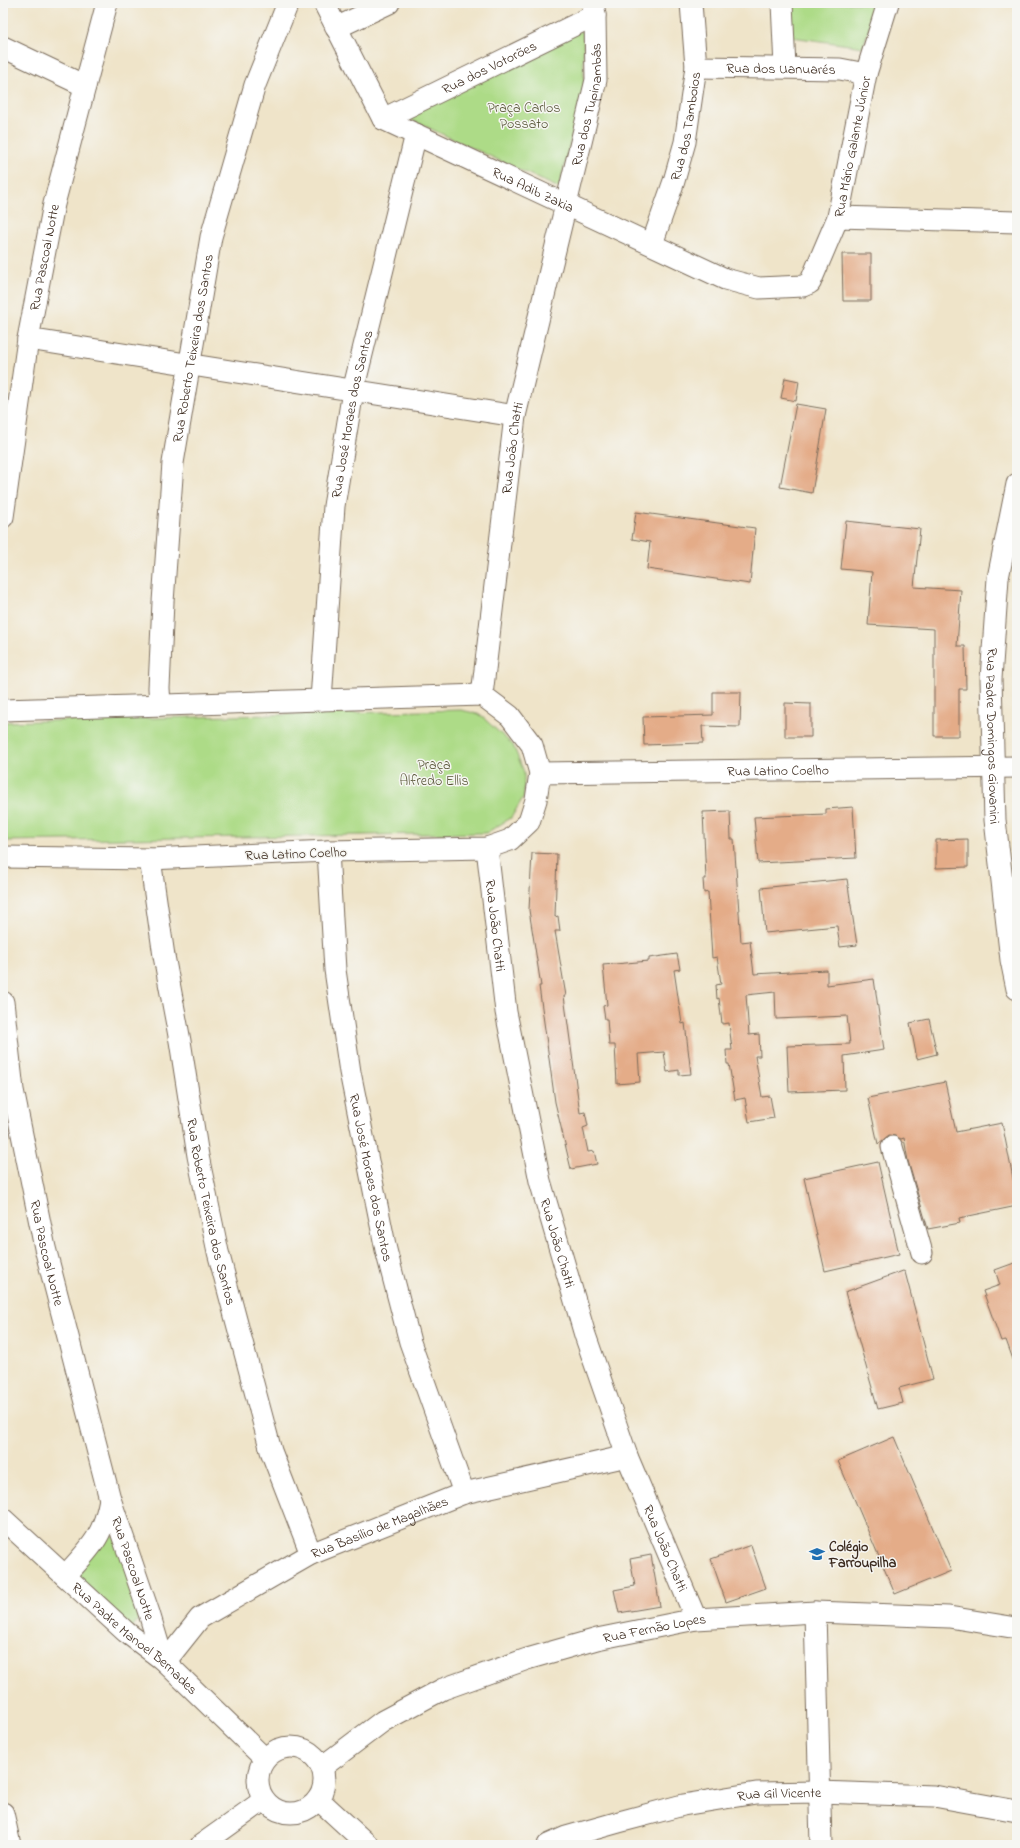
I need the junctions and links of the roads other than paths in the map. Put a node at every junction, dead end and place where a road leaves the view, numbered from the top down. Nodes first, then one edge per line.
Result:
1 (108, 3) edge
2 (288, 3) edge
3 (324, 3) edge
4 (389, 3) edge
5 (691, 3) edge
6 (782, 3) edge
7 (888, 3) edge
8 (594, 9) edge
9 (336, 28) junction
10 (3, 47) edge
11 (696, 67) junction
12 (786, 67) junction
13 (866, 74) junction
14 (85, 86) junction
15 (383, 119) junction
16 (416, 134) junction
17 (566, 204) junction
18 (838, 217) junction
19 (1017, 222) edge
20 (652, 244) junction
21 (807, 286) joint
22 (28, 339) junction
23 (189, 365) junction
24 (353, 391) junction
25 (515, 416) junction
26 (1017, 484) edge
27 (3, 517) edge
28 (482, 695) junction
29 (321, 700) junction
30 (160, 705) junction
31 (3, 710) edge
32 (993, 767) junction
33 (1017, 767) edge
34 (540, 773) junction
35 (487, 848) junction
36 (328, 850) junction
37 (3, 857) edge
38 (150, 859) junction
39 (1017, 989) edge
40 (3, 1002) edge
41 (892, 1148) dead end
42 (922, 1253) dead end
43 (627, 1456) junction
44 (464, 1493) junction
45 (110, 1499) junction
46 (3, 1519) edge
47 (311, 1554) junction
48 (65, 1576) junction
49 (815, 1612) junction
50 (696, 1619) junction
51 (1017, 1628) edge
52 (164, 1661) junction
53 (265, 1759) junction
54 (322, 1767) junction
55 (819, 1792) junction
56 (318, 1799) junction
57 (264, 1800) junction
58 (1017, 1811) edge
59 (3, 1813) edge
60 (10, 1845) edge
61 (201, 1845) edge
62 (368, 1845) edge
63 (548, 1845) edge
64 (821, 1845) edge

1 - 14 street, Rua Pascoal Notte
2 - 23 street, Rua Roberto Teixeira dos Santos
3 - 9 street
4 - 9 street
5 - 11 street, Rua dos Tamboios
6 - 12 street
7 - 13 street, Rua Mário Galante Júnior
8 - 15 street, Rua dos Votorões
8 - 17 street, Rua dos Tupinambás
9 - 15 street
10 - 14 street
11 - 12 street, Rua dos Uanuarés
11 - 20 street, Rua dos Tamboios
12 - 13 street, Rua dos Uanuarés
13 - 18 street, Rua Mário Galante Júnior
14 - 22 street, Rua Pascoal Notte
15 - 16 street, Rua Adib Zakia
16 - 17 street, Rua Adib Zakia
16 - 24 street, Rua José Moraes dos Santos
17 - 20 street, Rua Adib Zakia
17 - 25 street, Rua João Chatti
18 - 19 street
18 - 21 street, Rua Mário Galante Júnior
20 - 21 street, Rua Adib Zakia
22 - 23 street
22 - 27 street, Rua Pascoal Notte
23 - 24 street
23 - 30 street, Rua Roberto Teixeira dos Santos
24 - 25 street
24 - 29 street, Rua José Moraes dos Santos
25 - 28 street, Rua João Chatti
26 - 32 street, Rua Padre Domingos Giovanini
28 - 29 street
28 - 34 street, Rua Latino Coelho
29 - 30 street
30 - 31 street
32 - 33 street, Rua Latino Coelho
32 - 34 street, Rua Latino Coelho
32 - 39 street, Rua Padre Domingos Giovanini
34 - 35 street, Rua Latino Coelho
35 - 36 street, Rua Latino Coelho
35 - 43 street, Rua João Chatti
36 - 38 street, Rua Latino Coelho
36 - 44 street, Rua José Moraes dos Santos
37 - 38 street, Rua Latino Coelho
38 - 47 street, Rua Roberto Teixeira dos Santos
40 - 45 street, Rua Pascoal Notte
41 - 42 street
43 - 44 street, Rua Basílio de Magalhães
43 - 50 street, Rua João Chatti
44 - 47 street, Rua Basílio de Magalhães
45 - 48 street, Rua Pascoal Notte
45 - 52 street, Rua Pascoal Notte
46 - 48 street, Rua Padre Manoel Bernades
47 - 52 street, Rua Basílio de Magalhães
48 - 52 street, Rua Padre Manoel Bernades
49 - 50 street, Rua Fernão Lopes
49 - 51 street, Rua Fernão Lopes
49 - 55 street
50 - 54 street, Rua Fernão Lopes
52 - 53 street, Rua Padre Manoel Bernades
53 - 54 street
53 - 57 street
54 - 56 street
55 - 58 street, Rua Gil Vicente
55 - 63 street, Rua Gil Vicente
55 - 64 street
56 - 57 street
56 - 62 street
57 - 61 street
59 - 60 street

